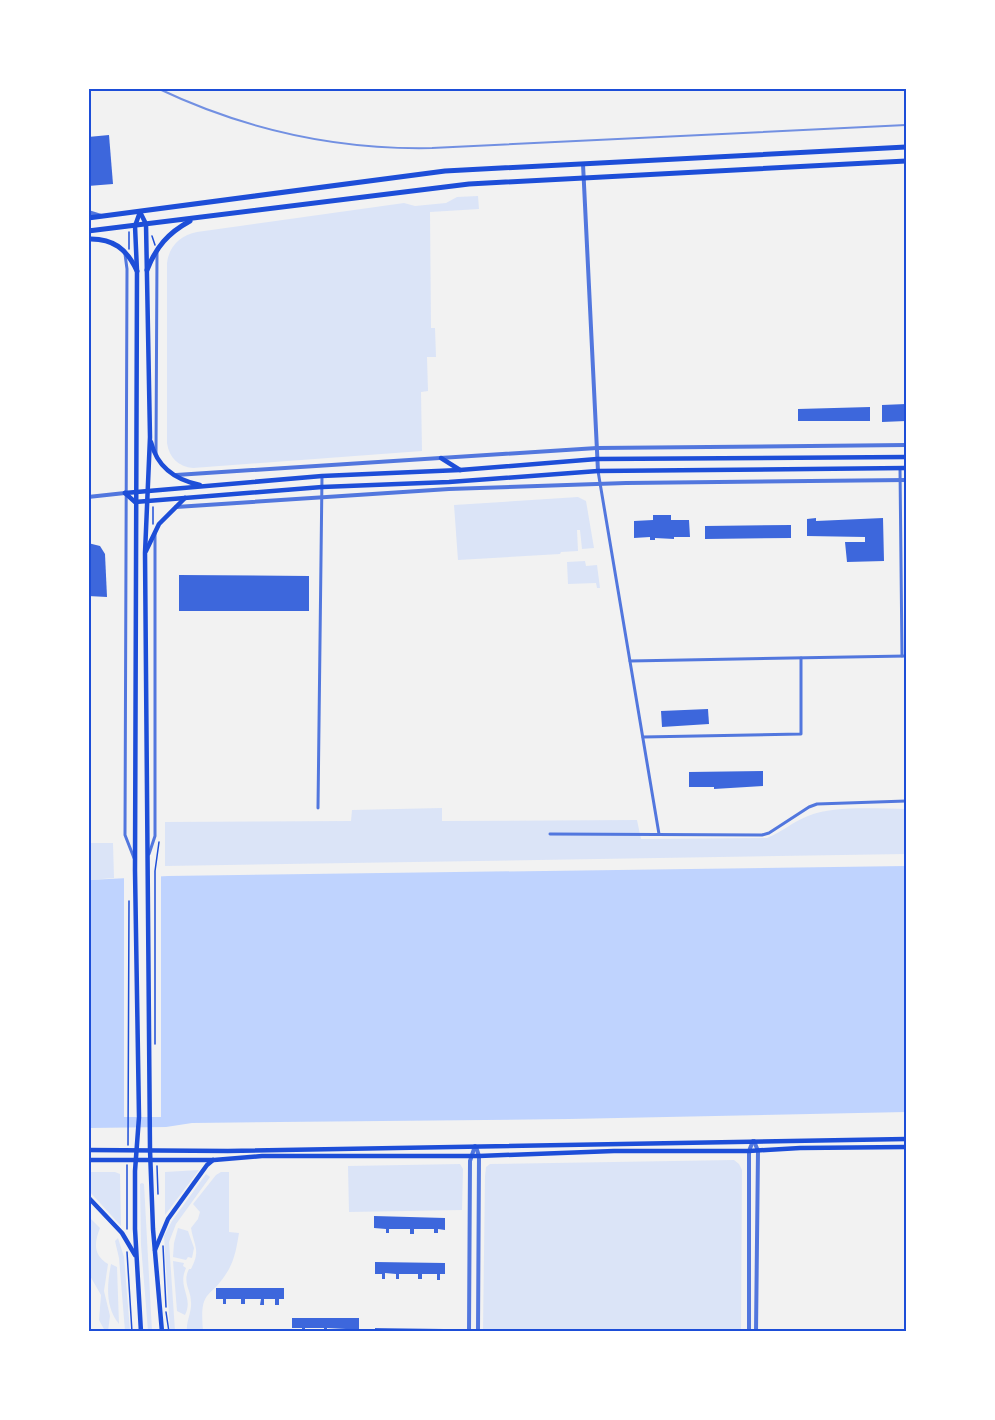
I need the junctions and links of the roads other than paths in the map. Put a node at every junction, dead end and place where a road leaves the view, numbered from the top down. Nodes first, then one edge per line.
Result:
1 (906, 147) edge
2 (906, 161) edge
3 (583, 163) junction
4 (584, 177) junction
5 (192, 205) junction
6 (88, 212) edge
7 (140, 212) junction
8 (101, 216) junction
9 (88, 218) edge
10 (194, 219) junction
11 (148, 224) junction
12 (132, 226) junction
13 (88, 231) edge
14 (88, 239) edge
15 (157, 248) junction
16 (125, 252) junction
17 (147, 270) junction
18 (137, 271) junction
19 (150, 436) junction
20 (906, 445) edge
21 (597, 448) junction
22 (156, 455) junction
23 (906, 457) edge
24 (441, 458) junction
25 (597, 459) junction
26 (900, 468) junction
27 (906, 468) edge
28 (460, 470) junction
29 (598, 471) junction
30 (174, 476) junction
31 (322, 476) junction
32 (900, 480) junction
33 (906, 480) edge
34 (600, 485) junction
35 (208, 486) junction
36 (322, 488) junction
37 (148, 490) junction
38 (136, 491) junction
39 (125, 493) junction
40 (88, 497) edge
41 (185, 498) junction
42 (322, 498) junction
43 (146, 501) junction
44 (135, 502) junction
45 (175, 507) junction
46 (155, 531) junction
47 (145, 553) junction
48 (904, 656) edge
49 (801, 658) junction
50 (630, 661) junction
51 (643, 737) junction
52 (906, 801) edge
53 (318, 808) dead end
54 (550, 834) dead end
55 (659, 834) junction
56 (147, 861) junction
57 (135, 862) junction
58 (906, 1139) edge
59 (754, 1140) junction
60 (476, 1146) junction
61 (906, 1147) edge
62 (88, 1150) edge
63 (137, 1150) junction
64 (150, 1150) junction
65 (749, 1151) junction
66 (758, 1151) junction
67 (471, 1156) junction
68 (479, 1156) junction
69 (88, 1160) edge
70 (136, 1160) junction
71 (151, 1160) junction
72 (214, 1160) junction
73 (88, 1197) edge
74 (154, 1253) junction
75 (136, 1257) junction
76 (141, 1332) edge
77 (162, 1332) edge
78 (469, 1332) edge
79 (478, 1332) edge
80 (749, 1332) edge
81 (756, 1332) edge

1 - 3 main road
2 - 4 main road
3 - 4 street
3 - 5 main road
4 - 10 main road
4 - 21 street
5 - 7 main road
5 - 10 main road
6 - 8 street
7 - 8 main road
7 - 11 main road
7 - 12 main road
8 - 9 main road
10 - 11 main road
10 - 15 main road
11 - 12 main road
11 - 17 main road
12 - 13 main road
12 - 18 main road
14 - 16 main road
15 - 17 main road
15 - 22 street
16 - 18 main road
16 - 39 street
17 - 19 main road
18 - 38 main road
19 - 22 main road
19 - 37 main road
20 - 21 street
21 - 24 street
21 - 25 street
22 - 30 main road
23 - 25 main road
24 - 28 main road
24 - 30 street
25 - 28 main road
25 - 29 street
26 - 27 main road
26 - 29 main road
26 - 32 street
28 - 31 main road
29 - 34 street
29 - 36 main road
30 - 35 main road
31 - 35 main road
31 - 36 street
32 - 33 street
32 - 34 street
32 - 48 street
34 - 42 street
34 - 50 street
35 - 37 main road
36 - 41 main road
36 - 42 street
37 - 38 main road
37 - 43 main road
38 - 39 main road
38 - 44 main road
39 - 40 street
39 - 44 main road
39 - 57 street
41 - 43 main road
41 - 45 main road
42 - 45 street
42 - 53 street
43 - 44 main road
43 - 47 main road
44 - 57 main road
45 - 46 main road
46 - 47 main road
46 - 56 street
47 - 56 main road
48 - 49 street
49 - 50 street
49 - 51 street
50 - 51 street
51 - 55 street
52 - 55 street
54 - 55 street
56 - 64 main road
57 - 63 main road
58 - 59 main road
59 - 60 main road
59 - 65 street
59 - 66 street
60 - 64 main road
60 - 67 street
60 - 68 street
61 - 66 main road
62 - 63 main road
63 - 64 main road
63 - 70 main road
64 - 71 main road
65 - 66 main road
65 - 68 main road
65 - 80 street
66 - 81 street
67 - 68 main road
67 - 72 main road
67 - 78 street
68 - 79 street
69 - 70 main road
70 - 71 main road
70 - 75 main road
71 - 72 main road
71 - 74 main road
72 - 74 main road
73 - 75 main road
74 - 77 main road
75 - 76 main road

